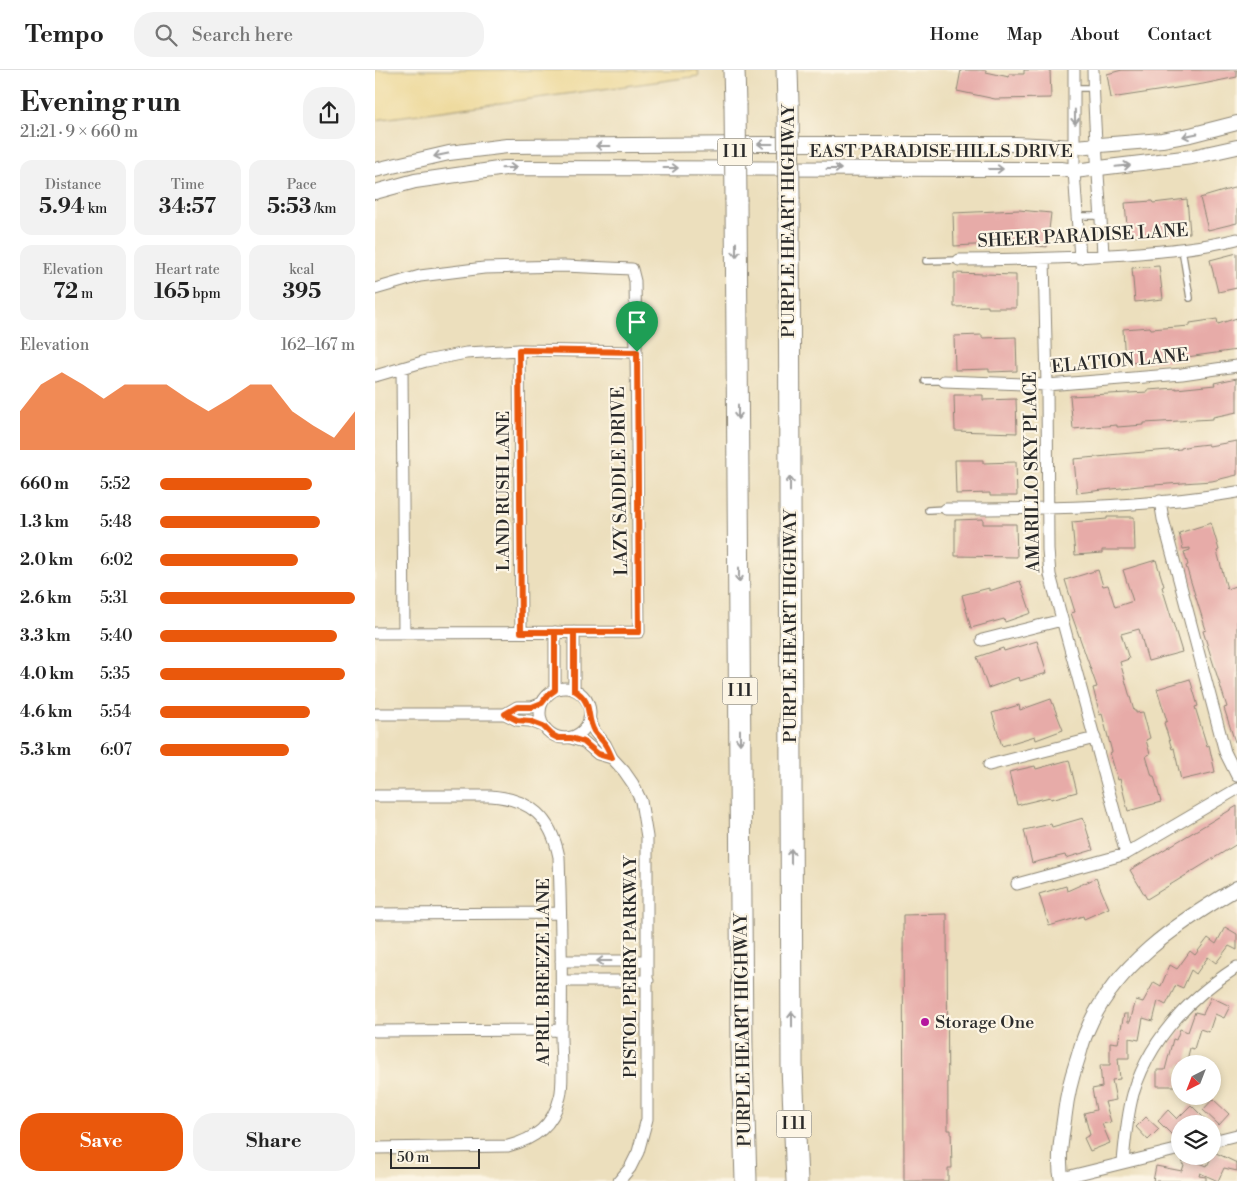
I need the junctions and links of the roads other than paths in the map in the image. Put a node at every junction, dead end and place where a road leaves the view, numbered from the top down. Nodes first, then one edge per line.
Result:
1 (734, 70) edge
2 (787, 70) edge
3 (1074, 70) edge
4 (1093, 70) edge
5 (1074, 88) junction
6 (1093, 88) junction
7 (1237, 123) edge
8 (1097, 145) junction
9 (1075, 147) junction
10 (1237, 147) edge
11 (1097, 169) junction
12 (375, 170) edge
13 (1074, 170) junction
14 (375, 192) edge
15 (1078, 216) junction
16 (1100, 216) junction
17 (1237, 239) edge
18 (1182, 249) junction
19 (1103, 256) junction
20 (1080, 258) junction
21 (1044, 259) junction
22 (959, 260) joint
23 (926, 261) dead end
24 (375, 289) edge
25 (1190, 298) dead end
26 (519, 350) junction
27 (637, 352) junction
28 (1237, 366) edge
29 (402, 368) junction
30 (375, 376) edge
31 (945, 381) joint
32 (925, 382) dead end
33 (1047, 385) junction
34 (1237, 492) edge
35 (1160, 501) junction
36 (946, 509) joint
37 (1048, 509) junction
38 (928, 510) dead end
39 (1062, 620) junction
40 (521, 632) junction
41 (555, 632) junction
42 (574, 632) junction
43 (375, 633) edge
44 (404, 633) junction
45 (983, 640) dead end
46 (555, 690) junction
47 (574, 690) junction
48 (542, 703) junction
49 (375, 714) edge
50 (505, 714) junction
51 (589, 718) junction
52 (543, 726) junction
53 (571, 738) junction
54 (1095, 738) junction
55 (612, 758) junction
56 (989, 765) dead end
57 (1237, 776) edge
58 (1237, 789) edge
59 (375, 796) edge
60 (1127, 854) junction
61 (1017, 884) dead end
62 (1237, 888) edge
63 (561, 913) junction
64 (375, 914) edge
65 (561, 961) junction
66 (647, 961) junction
67 (1237, 967) edge
68 (562, 980) junction
69 (647, 981) junction
70 (561, 1030) junction
71 (375, 1031) edge
72 (792, 1067) junction
73 (1237, 1135) edge
74 (1221, 1139) edge
75 (375, 1148) edge
76 (1171, 1151) edge
77 (1123, 1162) junction
78 (618, 1180) edge
79 (1062, 1180) edge
80 (746, 1181) edge
81 (797, 1181) edge
82 (803, 1181) edge

1 -> 80 highway, PURPLE HEART HIGHWAY / I 11, bridge
72 -> 2 highway, PURPLE HEART HIGHWAY / I 11, bridge
3 - 5 street
4 - 6 street
5 - 6 lane
5 -> 9 street
6 - 8 street
7 -> 8 street, EAST PARADISE HILLS DRIVE
8 - 9 street, EAST PARADISE HILLS DRIVE
8 - 11 street
9 -> 12 street, EAST PARADISE HILLS DRIVE
9 - 13 street
11 -> 10 street, EAST PARADISE HILLS DRIVE
11 - 13 street, EAST PARADISE HILLS DRIVE
11 - 16 street
14 -> 13 street, EAST PARADISE HILLS DRIVE
13 - 15 street
15 - 16 lane
15 - 20 street
16 - 19 street
17 - 18 street, SHEER PARADISE LANE
18 - 19 street, SHEER PARADISE LANE
18 - 25 lane
19 - 20 street, SHEER PARADISE LANE
20 - 21 street, SHEER PARADISE LANE
21 - 22 street, SHEER PARADISE LANE
21 - 33 street, AMARILLO SKY PLACE
22 - 23 lane
24 - 27 street, LAZY SADDLE DRIVE
26 - 27 street
26 - 29 street
26 - 40 street, LAND RUSH LANE
27 - 42 street, LAZY SADDLE DRIVE
28 - 33 street, ELATION LANE
29 - 30 street
29 - 44 street
31 - 32 lane
31 - 33 street, ELATION LANE
33 - 37 street, AMARILLO SKY PLACE
34 - 35 street
35 - 37 street
35 - 57 street
36 - 37 street
36 - 38 lane
37 - 39 street, AMARILLO SKY PLACE
39 - 45 street
39 - 54 street, AMARILLO SKY PLACE
40 - 41 street
40 - 44 street
41 - 42 street
41 - 46 street
42 - 47 street
43 - 44 street
46 - 47 street
46 - 48 street
47 - 51 street
48 - 50 street
48 - 52 street
49 - 50 street
50 - 52 street
51 - 53 street
51 - 55 street, PISTOL PERRY PARKWAY
52 - 53 street
53 - 55 street, PISTOL PERRY PARKWAY
54 - 56 street
54 - 60 street, AMARILLO SKY PLACE
55 - 66 street, PISTOL PERRY PARKWAY
58 - 60 street
59 - 63 street, APRIL BREEZE LANE
60 - 61 street
62 - 79 street
63 - 64 street
63 - 65 street, APRIL BREEZE LANE
66 -> 65 street
65 - 68 street, APRIL BREEZE LANE
66 - 69 street, PISTOL PERRY PARKWAY
67 - 77 street
68 - 69 street
68 - 70 street, APRIL BREEZE LANE
69 - 78 street, PISTOL PERRY PARKWAY
70 - 71 street
70 - 75 street, APRIL BREEZE LANE
72 - 81 highway, PURPLE HEART HIGHWAY / I 11
72 - 82 highway
73 - 74 street
76 - 77 street
77 - 79 street

